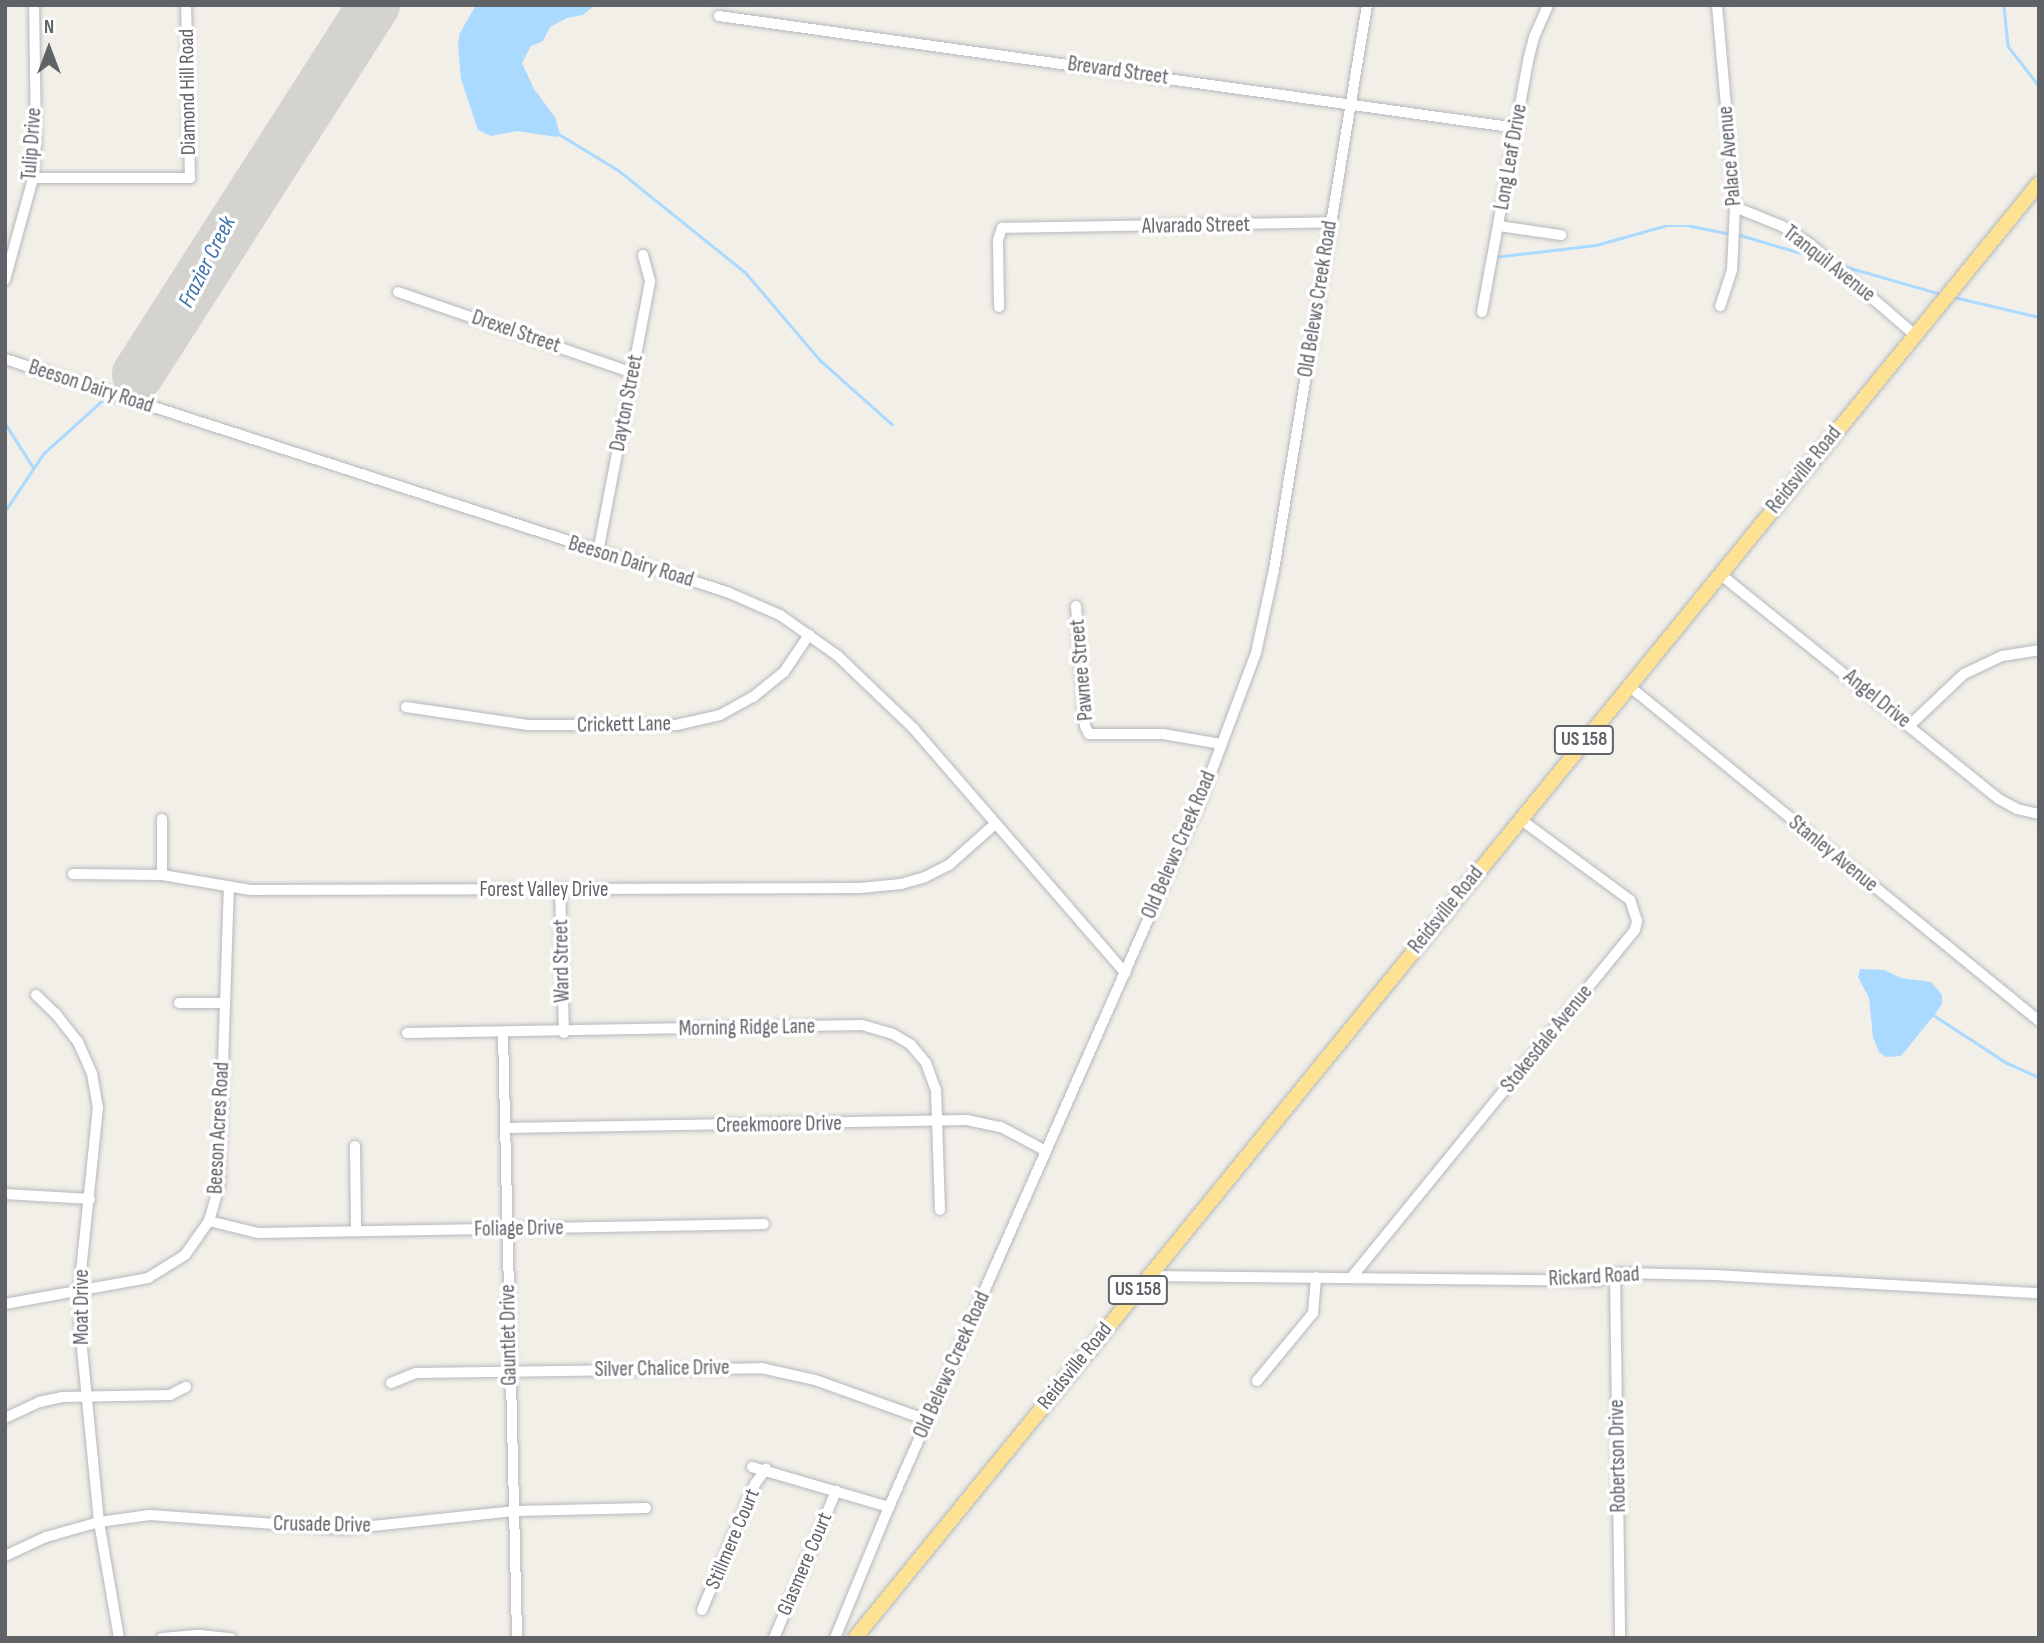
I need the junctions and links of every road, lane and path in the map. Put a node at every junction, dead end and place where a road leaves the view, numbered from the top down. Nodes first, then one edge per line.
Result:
1 (34, 5) edge
2 (186, 5) edge
3 (1367, 5) edge
4 (1548, 5) edge
5 (1717, 5) edge
6 (719, 16) dead end
7 (1351, 103) junction
8 (1517, 128) junction
9 (33, 178) junction
10 (2039, 183) edge
11 (1735, 207) junction
12 (1331, 222) junction
13 (1499, 226) junction
14 (1562, 235) dead end
15 (643, 255) dead end
16 (5, 280) edge
17 (398, 292) dead end
18 (1720, 306) dead end
19 (999, 307) dead end
20 (1482, 312) dead end
21 (1914, 335) junction
22 (5, 359) edge
23 (634, 373) junction
24 (598, 552) junction
25 (1720, 574) junction
26 (1076, 606) dead end
27 (808, 635) junction
28 (2039, 650) edge
29 (1629, 686) junction
30 (406, 707) dead end
31 (1910, 725) junction
32 (1221, 744) junction
33 (2039, 814) edge
34 (162, 819) dead end
35 (1520, 819) junction
36 (995, 824) junction
37 (73, 874) dead end
38 (162, 876) junction
39 (229, 887) junction
40 (560, 889) junction
41 (1125, 973) junction
42 (36, 995) dead end
43 (179, 1003) dead end
44 (225, 1003) junction
45 (2039, 1021) edge
46 (407, 1033) dead end
47 (503, 1033) junction
48 (564, 1033) junction
49 (939, 1122) junction
50 (506, 1128) junction
51 (355, 1146) dead end
52 (1046, 1152) junction
53 (5, 1194) edge
54 (90, 1199) junction
55 (940, 1210) dead end
56 (209, 1222) junction
57 (764, 1224) dead end
58 (508, 1229) junction
59 (356, 1230) junction
60 (1615, 1273) junction
61 (1149, 1276) junction
62 (1316, 1277) junction
63 (1351, 1278) junction
64 (79, 1291) junction
65 (2039, 1293) edge
66 (5, 1304) edge
67 (509, 1370) junction
68 (1257, 1381) dead end
69 (391, 1383) dead end
70 (186, 1387) dead end
71 (86, 1394) junction
72 (5, 1418) edge
73 (927, 1420) junction
74 (752, 1467) dead end
75 (766, 1469) junction
76 (836, 1490) junction
77 (889, 1507) junction
78 (646, 1508) dead end
79 (514, 1511) junction
80 (99, 1522) junction
81 (5, 1556) edge
82 (702, 1610) dead end
83 (119, 1638) edge
84 (162, 1638) edge
85 (230, 1638) edge
86 (517, 1638) edge
87 (774, 1638) edge
88 (835, 1638) edge
89 (855, 1638) edge
90 (1620, 1638) edge

1 - 9 street, Tulip Drive
2 - 9 street, Diamond Hill Road
3 - 7 street, Old Belews Creek Road
4 - 8 street, Long Leaf Drive
5 - 11 street, Palace Avenue
6 - 7 street, Brevard Street
7 - 8 street, Brevard Street
7 - 12 street, Old Belews Creek Road
8 - 13 street, Long Leaf Drive
9 - 16 street, Tulip Drive
10 - 21 highway, Reidsville Road / US 158
11 - 18 street, Palace Avenue
11 - 21 street, Tranquil Avenue
12 - 19 street, Alvarado Street
12 - 32 street, Old Belews Creek Road
13 - 14 street
13 - 20 street, Long Leaf Drive
15 - 23 street, Dayton Street
17 - 23 street, Drexel Street
21 - 25 highway, Reidsville Road / US 158
22 - 24 street, Beeson Dairy Road
23 - 24 street, Dayton Street
24 - 27 street, Beeson Dairy Road
25 - 29 highway, Reidsville Road / US 158
25 - 31 street, Angel Drive
26 - 32 street, Pawnee Street
27 - 30 street, Crickett Lane
27 - 36 street, Beeson Dairy Road
28 - 31 street
29 - 35 highway, Reidsville Road / US 158
29 - 45 street, Stanley Avenue
31 - 33 street, Angel Drive
32 - 41 street, Old Belews Creek Road
34 - 38 street
35 - 61 highway, Reidsville Road / US 158
35 - 63 street, Stokesdale Avenue
36 - 40 street, Forest Valley Drive
36 - 41 street, Beeson Dairy Road
37 - 38 street, Forest Valley Drive
38 - 39 street, Forest Valley Drive
39 - 40 street, Forest Valley Drive
39 - 44 street, Beeson Acres Road
40 - 48 street, Ward Street
41 - 52 street, Old Belews Creek Road
42 - 54 street, Moat Drive
43 - 44 street
44 - 56 street, Beeson Acres Road
46 - 47 street, Morning Ridge Lane
47 - 48 street, Morning Ridge Lane
47 - 50 street, Gauntlet Drive
48 - 49 street, Morning Ridge Lane
49 - 50 street, Creekmoore Drive
49 - 52 street, Creekmoore Drive
49 - 55 street, Morning Ridge Lane
50 - 58 street, Gauntlet Drive
51 - 59 street
52 - 73 street, Old Belews Creek Road
53 - 54 street
54 - 64 street, Moat Drive
56 - 59 street, Foliage Drive
56 - 64 street, Beeson Acres Road
57 - 58 street, Foliage Drive
58 - 59 street, Foliage Drive
58 - 67 street, Gauntlet Drive
60 - 63 street, Rickard Road
60 - 65 street, Rickard Road
60 - 90 street, Robertson Drive
61 - 62 street, Rickard Road
61 - 89 highway, Reidsville Road / US 158
62 - 63 street, Rickard Road
62 - 68 street
64 - 66 street, Beeson Acres Road
64 - 71 street, Moat Drive
67 - 69 street, Silver Chalice Drive
67 - 73 street, Silver Chalice Drive
67 - 79 street, Gauntlet Drive
70 - 71 street
71 - 72 street
71 - 80 street, Moat Drive
73 - 77 street, Old Belews Creek Road
74 - 75 street
75 - 76 street
75 - 82 street, Stillmere Court
76 - 77 street
76 - 87 street, Glasmere Court
77 - 88 street, Old Belews Creek Road
78 - 79 street, Crusade Drive
79 - 80 street, Crusade Drive
79 - 86 street, Gauntlet Drive
80 - 81 street, Crusade Drive
80 - 83 street, Moat Drive
84 - 85 street

